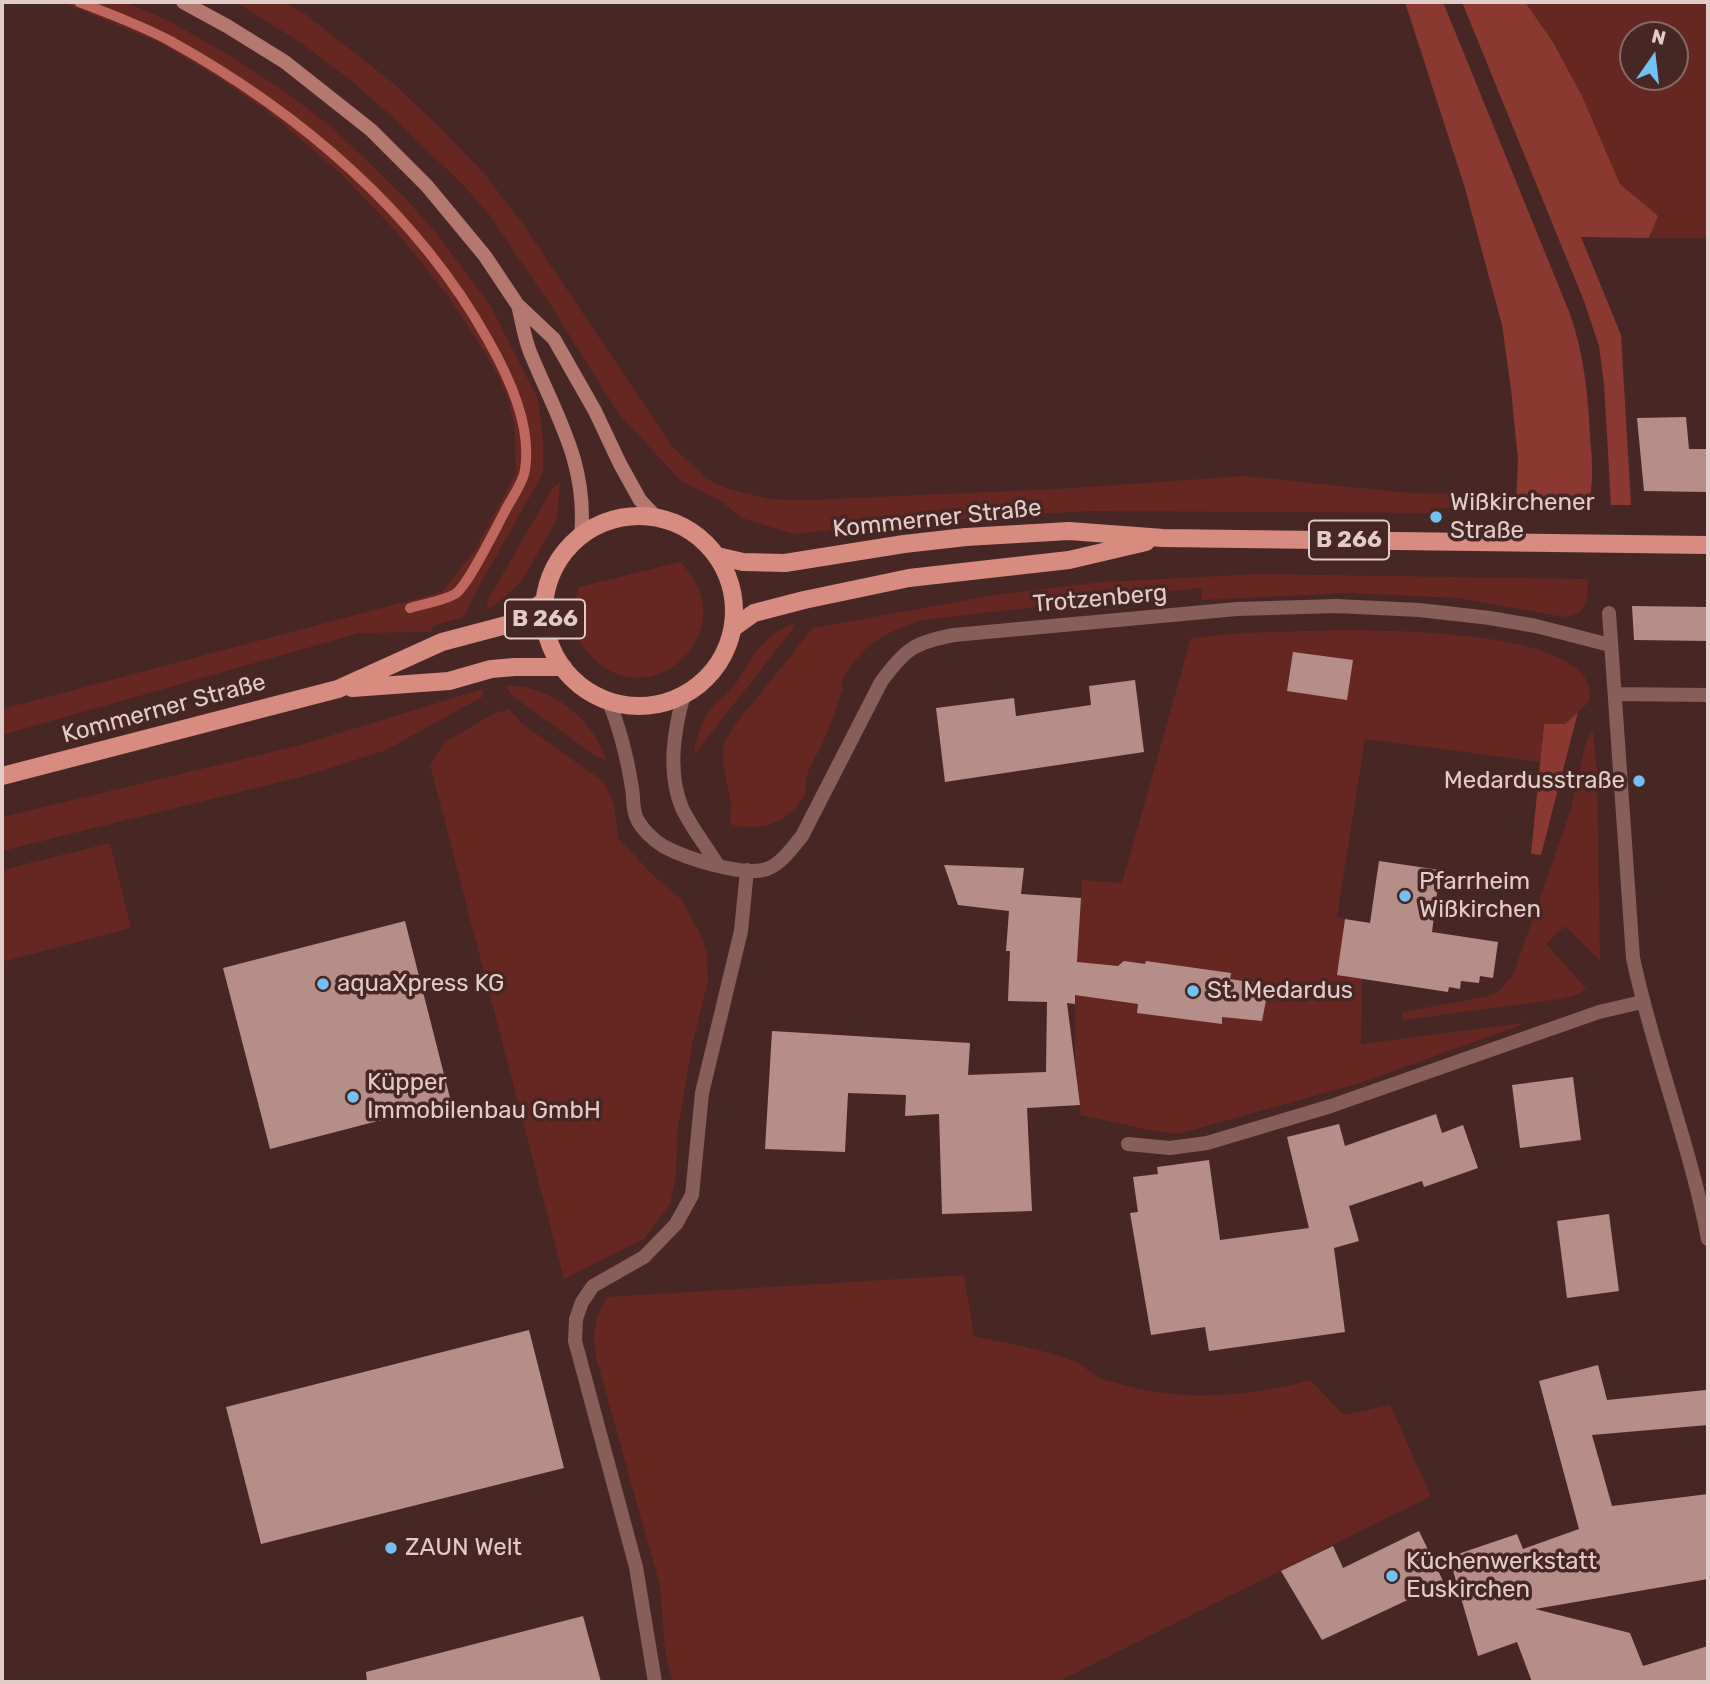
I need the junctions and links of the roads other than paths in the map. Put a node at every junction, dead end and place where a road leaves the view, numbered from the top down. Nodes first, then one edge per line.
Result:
1 (183, 2) edge
2 (517, 304) junction
3 (657, 517) junction
4 (581, 536) junction
5 (1163, 538) junction
6 (1708, 545) edge
7 (717, 556) junction
8 (545, 600) junction
9 (1609, 613) dead end
10 (733, 628) junction
11 (1610, 645) junction
12 (563, 667) junction
13 (338, 689) junction
14 (684, 694) junction
15 (1615, 694) junction
16 (1708, 695) edge
17 (608, 700) junction
18 (2, 776) edge
19 (717, 864) junction
20 (747, 870) junction
21 (1642, 1002) junction
22 (1128, 1144) dead end
23 (1708, 1240) edge
24 (655, 1682) edge

1 - 2 main road
2 - 3 main road
2 - 4 main road
3 - 4 main road, B 266
3 - 7 main road, B 266
4 - 8 main road, B 266
5 - 6 main road, Kommerner Straße / B 266
5 - 7 main road, Kommerner Straße / B 266
5 - 10 main road, Kommerner Straße / B 266
7 - 10 main road, B 266
8 - 12 main road, B 266
8 - 13 main road, Kommerner Straße / B 266
9 - 11 street
10 - 14 main road, B 266
11 - 15 street
11 - 20 street, Trotzenberg
12 - 13 main road, Kommerner Straße / B 266
12 - 17 main road, B 266
13 - 18 main road, Kommerner Straße / B 266
14 - 17 main road, B 266
14 - 19 street
15 - 16 street
15 - 21 street
17 - 19 street, Trotzenberg
19 - 20 street, Trotzenberg
20 - 24 street
21 - 22 street
21 - 23 street

